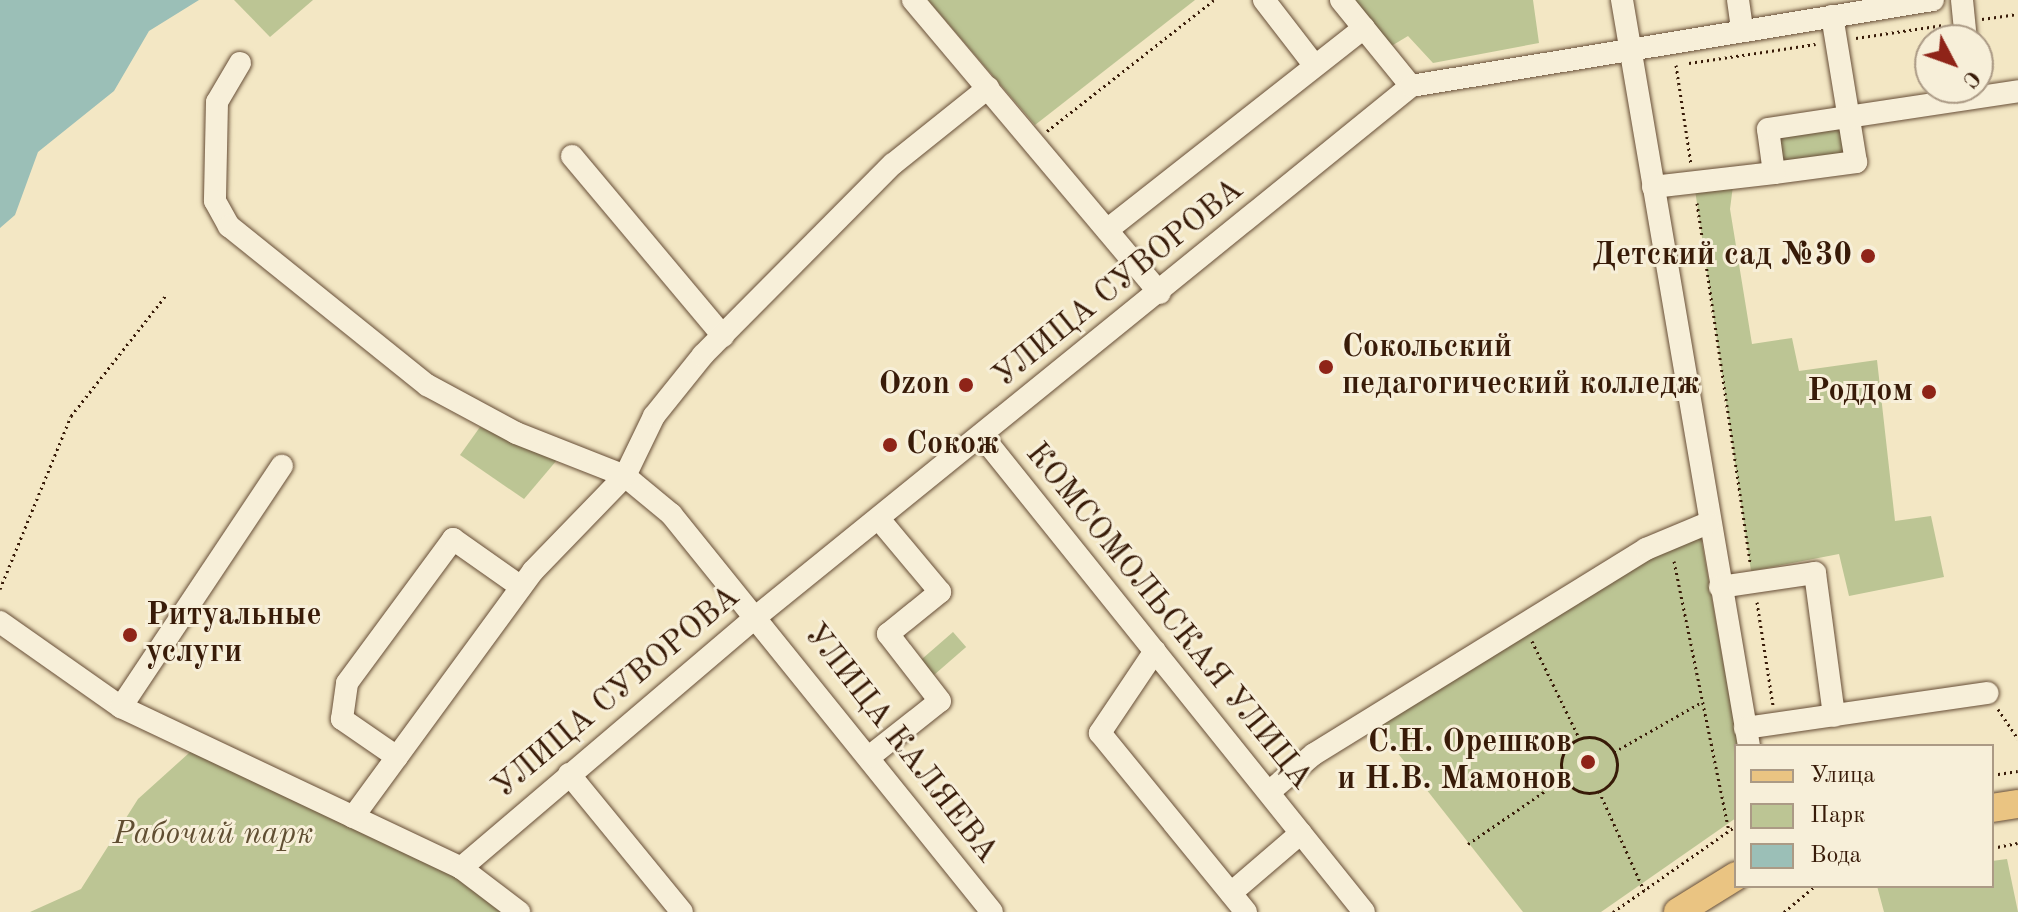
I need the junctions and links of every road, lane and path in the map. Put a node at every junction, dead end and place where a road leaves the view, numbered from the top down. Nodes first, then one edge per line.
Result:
1 (913, 0) edge
2 (1214, 0) edge
3 (1264, 0) edge
4 (1341, 0) edge
5 (1622, 0) edge
6 (1738, 0) edge
7 (1928, 0) edge
8 (1962, 0) edge
9 (1832, 16) junction
10 (1964, 24) edge
11 (1364, 28) junction
12 (1742, 30) junction
13 (1630, 47) junction
14 (240, 63) dead end
15 (1676, 65) dead end
16 (1315, 66) junction
17 (1411, 86) junction
18 (988, 88) junction
19 (2018, 91) edge
20 (1994, 92) edge
21 (1916, 104) edge
22 (1850, 117) junction
23 (1033, 142) junction
24 (572, 156) dead end
25 (1774, 173) junction
26 (1694, 183) junction
27 (1653, 187) junction
28 (1107, 230) junction
29 (1160, 293) junction
30 (167, 294) dead end
31 (723, 336) junction
32 (982, 436) junction
33 (282, 466) dead end
34 (625, 476) junction
35 (879, 519) junction
36 (1708, 523) junction
37 (1670, 539) junction
38 (1751, 571) dead end
39 (521, 587) junction
40 (1720, 587) junction
41 (0, 589) edge
42 (1756, 600) dead end
43 (757, 616) junction
44 (0, 622) edge
45 (1524, 624) junction
46 (1155, 651) junction
47 (1987, 693) joint
48 (1700, 703) junction
49 (121, 707) junction
50 (1834, 716) junction
51 (1775, 717) dead end
52 (1747, 737) edge
53 (1579, 738) junction
54 (2018, 739) edge
55 (1614, 752) junction
56 (397, 757) junction
57 (869, 757) junction
58 (2018, 771) edge
59 (569, 774) junction
60 (1994, 775) edge
61 (1564, 778) junction
62 (1599, 791) junction
63 (1269, 792) junction
64 (2018, 804) edge
65 (1994, 808) edge
66 (353, 817) junction
67 (1734, 827) edge
68 (1729, 831) junction
69 (1301, 833) junction
70 (2018, 843) edge
71 (1468, 844) dead end
72 (1994, 848) edge
73 (461, 868) junction
74 (1734, 877) edge
75 (1813, 888) edge
76 (1644, 890) junction
77 (1231, 893) junction
78 (519, 912) edge
79 (682, 912) edge
80 (992, 912) edge
81 (1246, 912) edge
82 (1364, 912) edge
83 (1613, 912) edge
84 (1678, 912) edge
85 (1784, 912) edge

1 - 18 street
2 - 23 path
3 - 16 street
4 - 11 street
5 - 13 street
6 - 12 street
7 - 9 street, УЛИЦА СУВОРОВА
8 - 10 street
9 - 12 street, УЛИЦА СУВОРОВА
9 - 22 street
11 - 16 street
11 - 17 street
12 - 13 street, УЛИЦА СУВОРОВА
13 - 17 street, УЛИЦА СУВОРОВА
13 - 27 street
14 - 34 street, УЛИЦА КАЛЯЕВА
15 - 26 path
16 - 28 street
17 - 29 street, УЛИЦА СУВОРОВА
18 - 23 street
18 - 31 street
19 - 20 street
21 - 22 street
22 - 25 street
22 - 25 street
23 - 28 street
24 - 31 street
25 - 26 street
26 - 27 street
26 - 38 path
27 - 36 street
28 - 29 street
29 - 32 street, УЛИЦА СУВОРОВА
30 - 41 path
31 - 34 street
32 - 35 street, УЛИЦА СУВОРОВА
32 - 46 street, КОМСОМОЛЬСКАЯ УЛИЦА
33 - 49 street
34 - 39 street
34 - 43 street, УЛИЦА КАЛЯЕВА
35 - 43 street, УЛИЦА СУВОРОВА
35 - 57 street
36 - 37 street
36 - 40 street
37 - 45 street
37 - 48 path
39 - 56 street
39 - 56 street
40 - 50 street
40 - 52 street
42 - 51 path
43 - 57 street, УЛИЦА КАЛЯЕВА
43 - 59 street, УЛИЦА СУВОРОВА
44 - 49 street
45 - 53 path
45 - 63 street
46 - 63 street, КОМСОМОЛЬСКАЯ УЛИЦА
46 - 77 street
47 - 50 street
47 - 54 path
48 - 55 path
48 - 68 path
49 - 66 street
50 - 52 street
53 - 55 path
53 - 61 path
55 - 62 path
56 - 66 street
57 - 80 street, УЛИЦА КАЛЯЕВА
58 - 60 path
59 - 73 street, УЛИЦА СУВОРОВА
59 - 79 street
61 - 62 path
61 - 71 path
62 - 76 path
63 - 69 street, КОМСОМОЛЬСКАЯ УЛИЦА
64 - 65 main road
66 - 73 street
67 - 68 path
68 - 76 path
69 - 77 street
69 - 82 street, КОМСОМОЛЬСКАЯ УЛИЦА
70 - 72 path
73 - 78 street
74 - 84 main road
75 - 85 path
76 - 83 path
77 - 81 street

